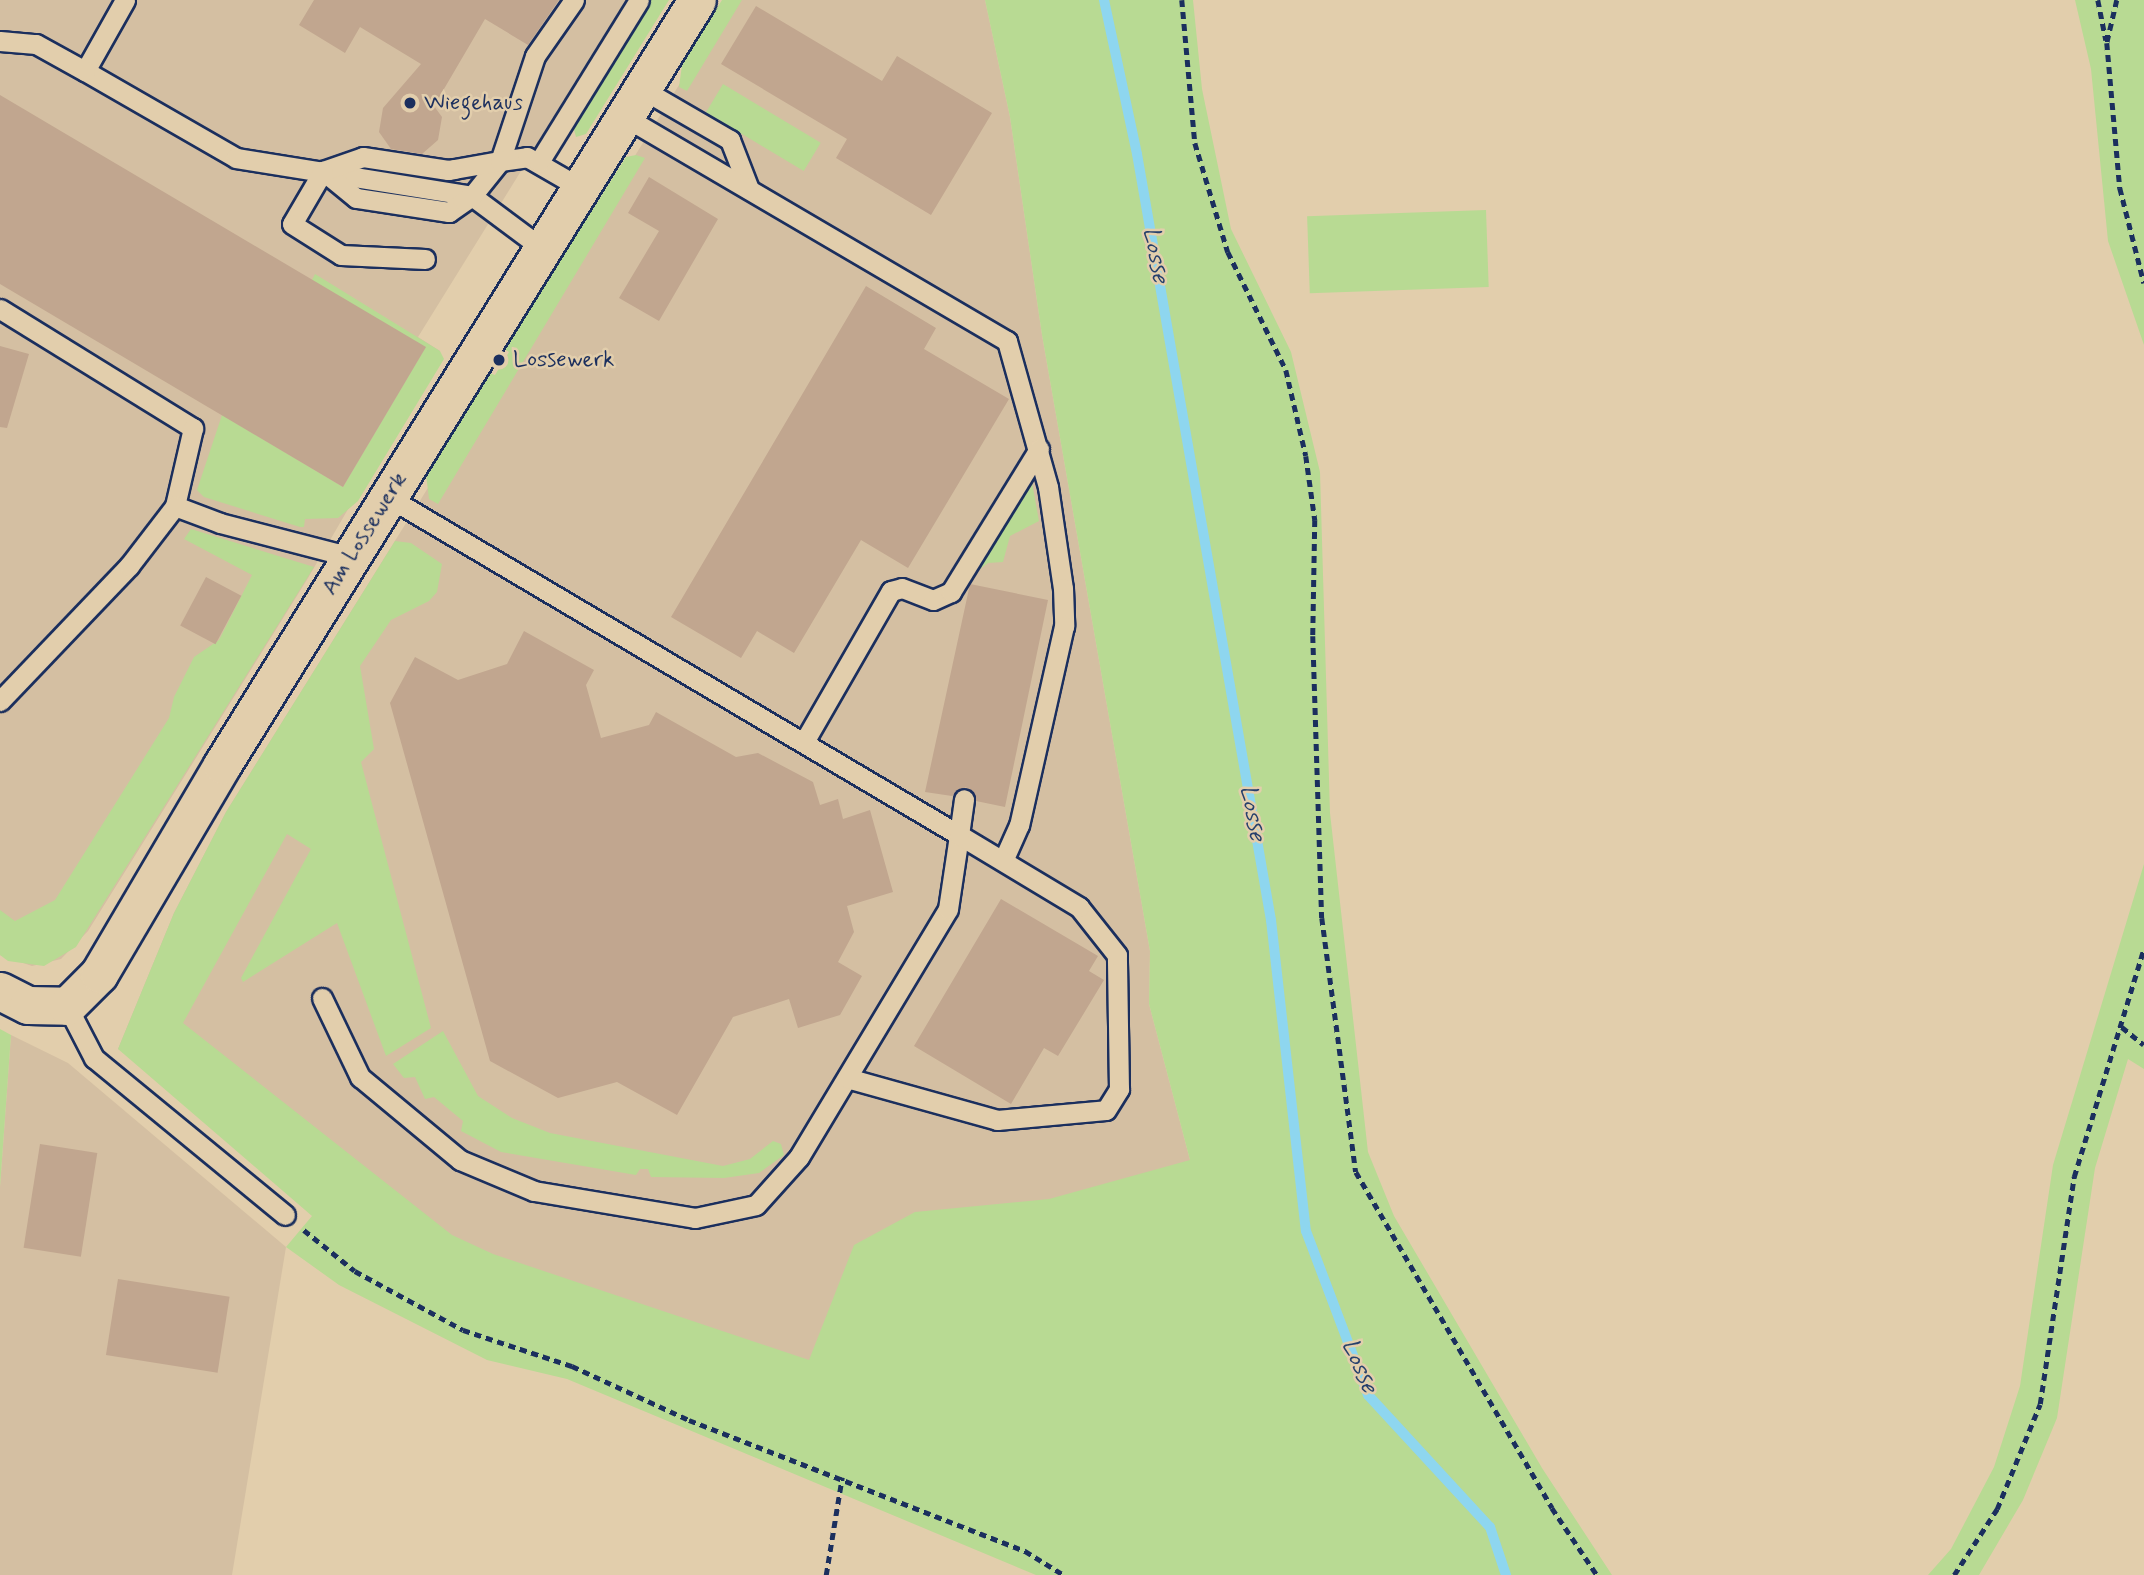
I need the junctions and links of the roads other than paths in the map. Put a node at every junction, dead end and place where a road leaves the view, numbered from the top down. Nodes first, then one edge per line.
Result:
1 (125, 0) edge
2 (574, 0) edge
3 (639, 0) edge
4 (697, 0) edge
5 (0, 41) edge
6 (85, 71) junction
7 (633, 103) junction
8 (500, 161) junction
9 (540, 162) junction
10 (323, 171) junction
11 (581, 188) junction
12 (749, 189) junction
13 (472, 196) junction
14 (543, 249) junction
15 (425, 259) dead end
16 (0, 309) edge
17 (1039, 449) junction
18 (388, 496) junction
19 (175, 506) junction
20 (351, 558) junction
21 (0, 701) edge
22 (804, 742) junction
23 (964, 799) dead end
24 (959, 835) junction
25 (1003, 861) junction
26 (0, 991) edge
27 (322, 998) dead end
28 (67, 1006) junction
29 (847, 1078) junction
30 (285, 1215) road end

1 - 6 lane
2 - 8 lane
3 - 9 lane
4 - 7 street, Am Lossewerk
5 - 6 lane
6 - 10 lane
7 - 11 street, Am Lossewerk
7 - 12 lane
7 - 12 lane
8 - 9 lane
8 - 10 lane
8 - 13 lane
9 - 11 lane
10 - 13 lane
10 - 15 lane
11 - 14 street, Am Lossewerk
12 - 17 lane
13 - 14 lane
14 - 18 street, Am Lossewerk
16 - 19 lane
17 - 22 lane
17 - 25 lane
18 - 20 street, Am Lossewerk
18 - 22 lane
19 - 20 lane
19 - 21 lane
20 - 28 street, Am Lossewerk
22 - 24 lane
23 - 24 lane
24 - 25 lane
24 - 29 lane
25 - 29 lane
26 - 28 street
27 - 29 lane
28 - 30 lane

